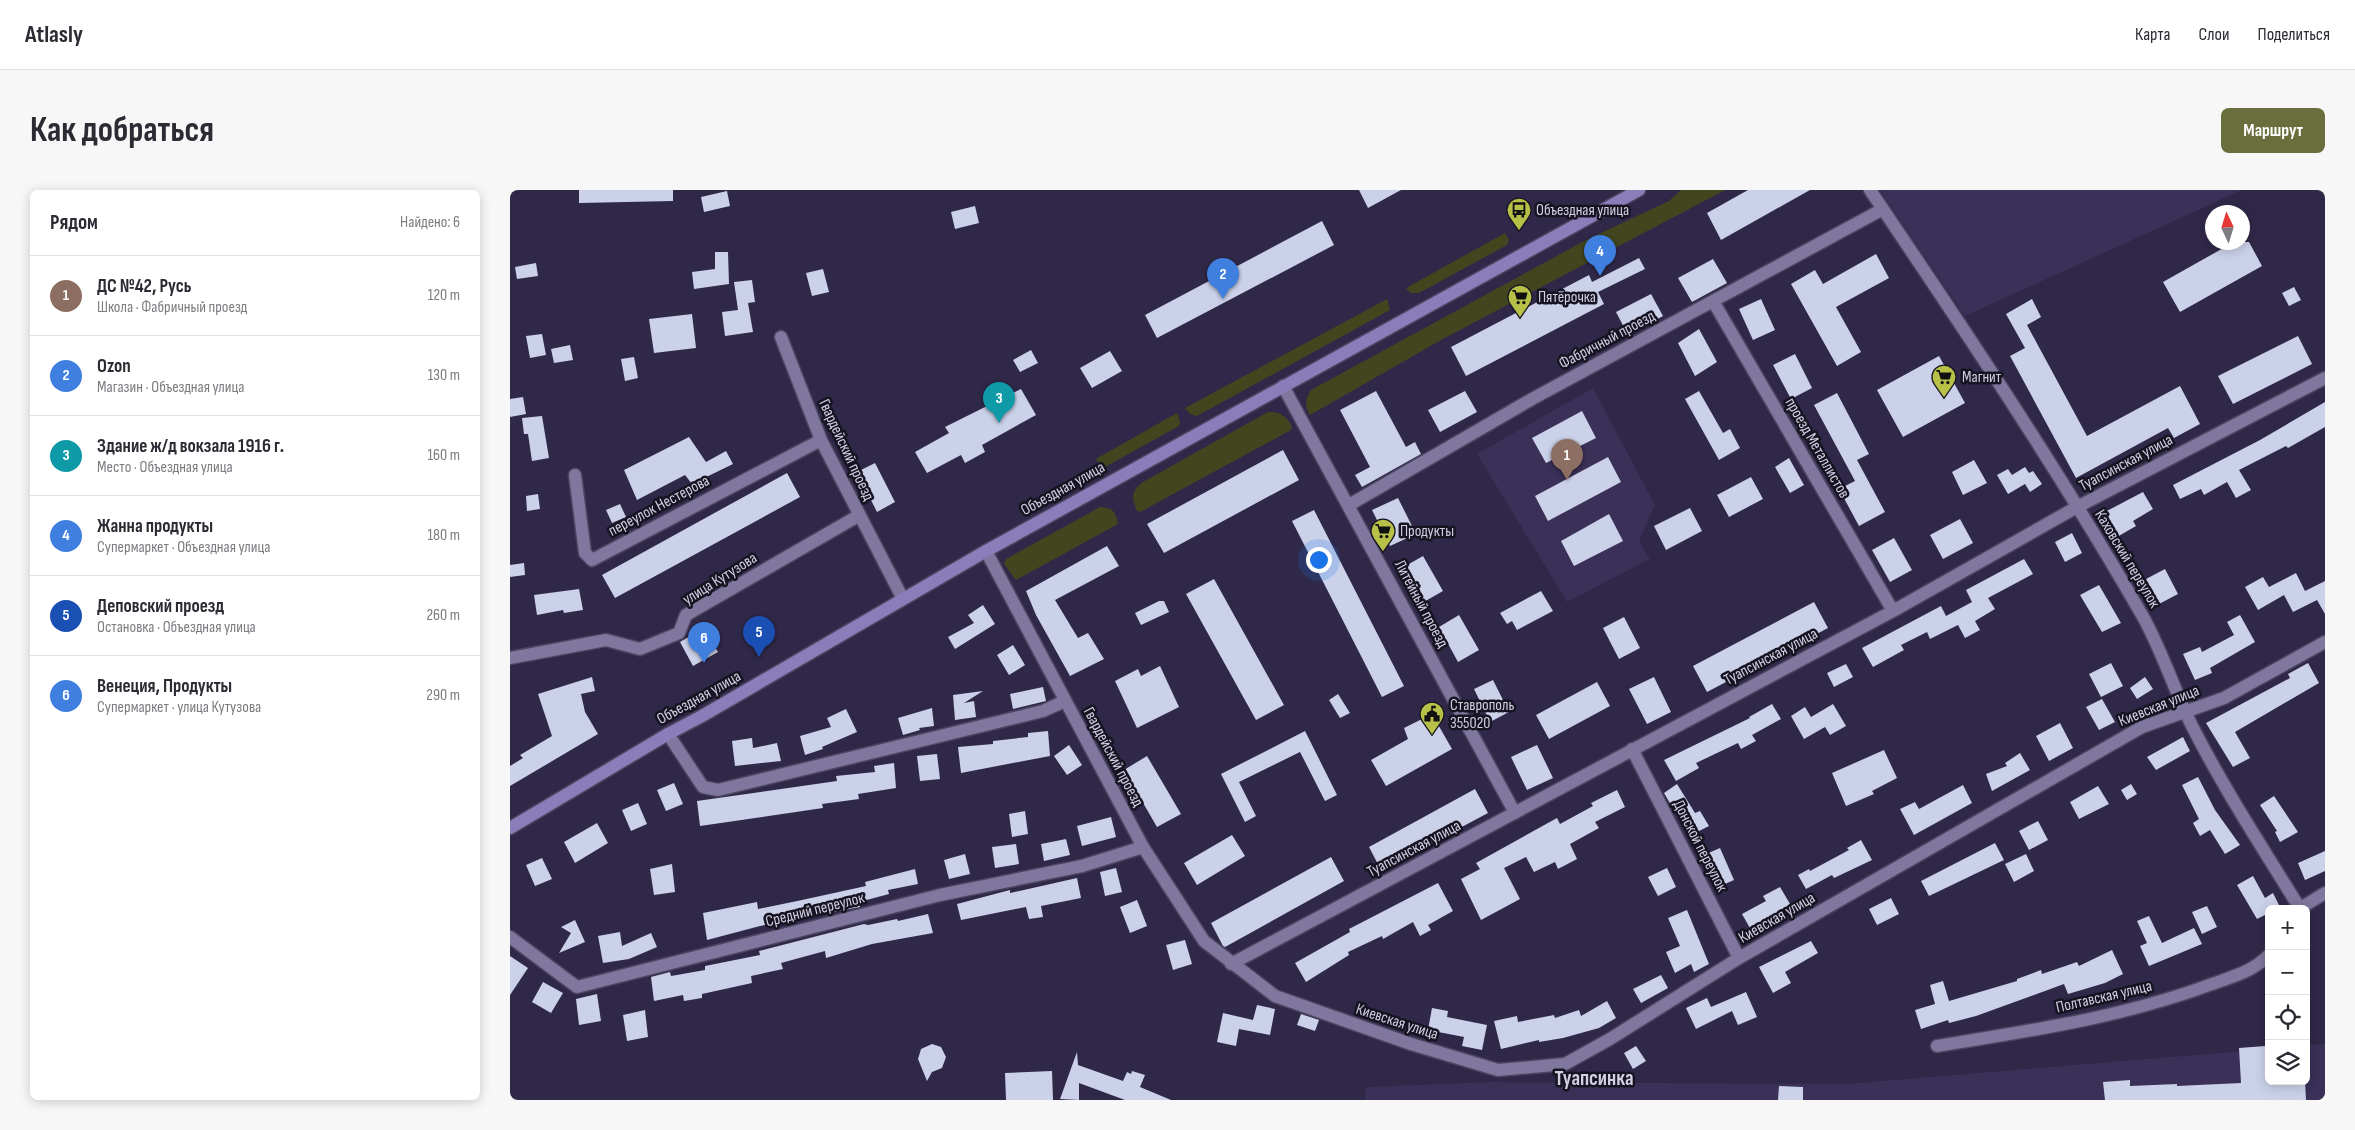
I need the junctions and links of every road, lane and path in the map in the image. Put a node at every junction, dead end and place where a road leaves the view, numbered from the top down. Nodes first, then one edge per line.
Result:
1 (1639, 190) edge
2 (1870, 190) edge
3 (1883, 209) junction
4 (1713, 301) junction
5 (781, 337) dead end
6 (2325, 378) edge
7 (1283, 386) junction
8 (821, 440) junction
9 (575, 475) dead end
10 (1349, 505) junction
11 (2077, 507) junction
12 (858, 516) junction
13 (986, 551) junction
14 (903, 599) junction
15 (1893, 611) junction
16 (2325, 642) edge
17 (510, 658) edge
18 (1066, 701) junction
19 (2186, 712) junction
20 (668, 734) junction
21 (1632, 750) junction
22 (1515, 813) junction
23 (510, 828) edge
24 (1143, 847) junction
25 (2325, 893) edge
26 (2297, 905) edge
27 (2304, 905) edge
28 (510, 937) edge
29 (1739, 958) junction
30 (2265, 959) edge
31 (1231, 964) junction
32 (1937, 1046) dead end

1 - 7 main road, Объездная улица
2 - 3 street, Каховский переулок
3 - 4 street, Фабричный проезд
3 - 11 street, Каховский переулок
4 - 10 street, Фабричный проезд
4 - 15 street, проезд Металлистов
5 - 8 street, Гвардейский проезд
6 - 11 street, Туапсинская улица
7 - 10 street, Литейный проезд
7 - 13 main road, Объездная улица
8 - 9 street, переулок Нестерова
8 - 12 street, Гвардейский проезд
10 - 22 street, Литейный проезд
11 - 15 street, Туапсинская улица
11 - 19 street, Каховский переулок
12 - 14 street, Гвардейский проезд
12 - 17 street, улица Кутузова
13 - 14 main road, Объездная улица
13 - 18 street, Гвардейский проезд
14 - 20 main road, Объездная улица
15 - 21 street, Туапсинская улица
16 - 19 street, Киевская улица
18 - 20 street
18 - 24 street, Гвардейский проезд
19 - 26 street, Каховский переулок
19 - 29 street, Киевская улица
20 - 23 main road, Объездная улица
21 - 22 street, Туапсинская улица
21 - 29 street, Донской переулок
22 - 31 street, Туапсинская улица
24 - 28 street, Средний переулок
24 - 31 street, Гвардейский проезд
25 - 27 street
29 - 31 street, Киевская улица
30 - 32 street, Полтавская улица

